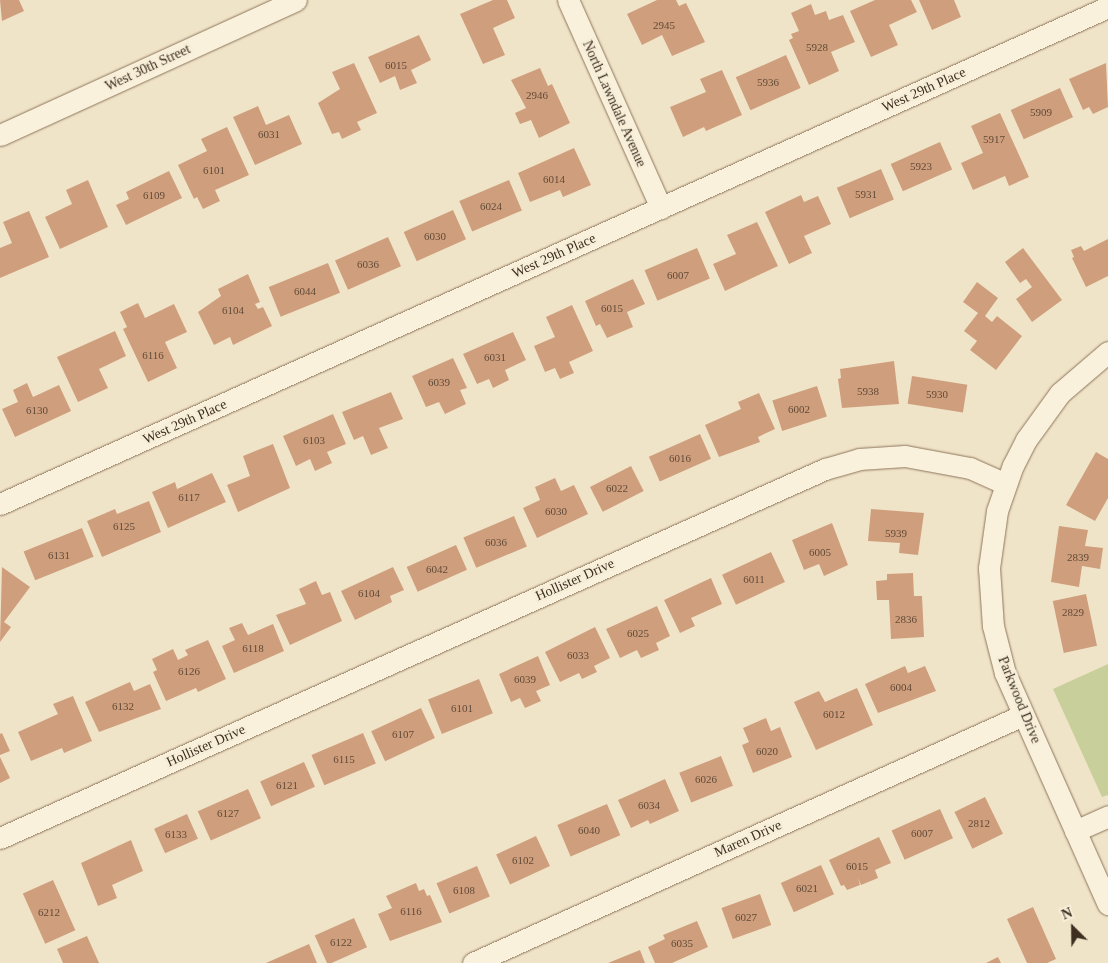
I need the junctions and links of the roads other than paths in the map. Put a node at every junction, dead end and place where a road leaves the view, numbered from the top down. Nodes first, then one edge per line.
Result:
1 (296, 0) edge
2 (568, 0) edge
3 (1108, 7) edge
4 (0, 136) edge
5 (661, 208) junction
6 (1108, 352) edge
7 (1006, 484) junction
8 (0, 504) edge
9 (1023, 715) junction
10 (1108, 816) edge
11 (1075, 831) junction
12 (0, 838) edge
13 (1108, 904) edge
14 (473, 963) edge

1 - 4 street, West 30th Street
2 - 5 street, North Lawndale Avenue
3 - 5 street, West 29th Place
5 - 8 street, West 29th Place
6 - 7 street
7 - 9 street, Parkwood Drive
7 - 12 street, Hollister Drive
9 - 11 street, Parkwood Drive
9 - 14 street, Maren Drive
10 - 11 street
11 - 13 street, Parkwood Drive

